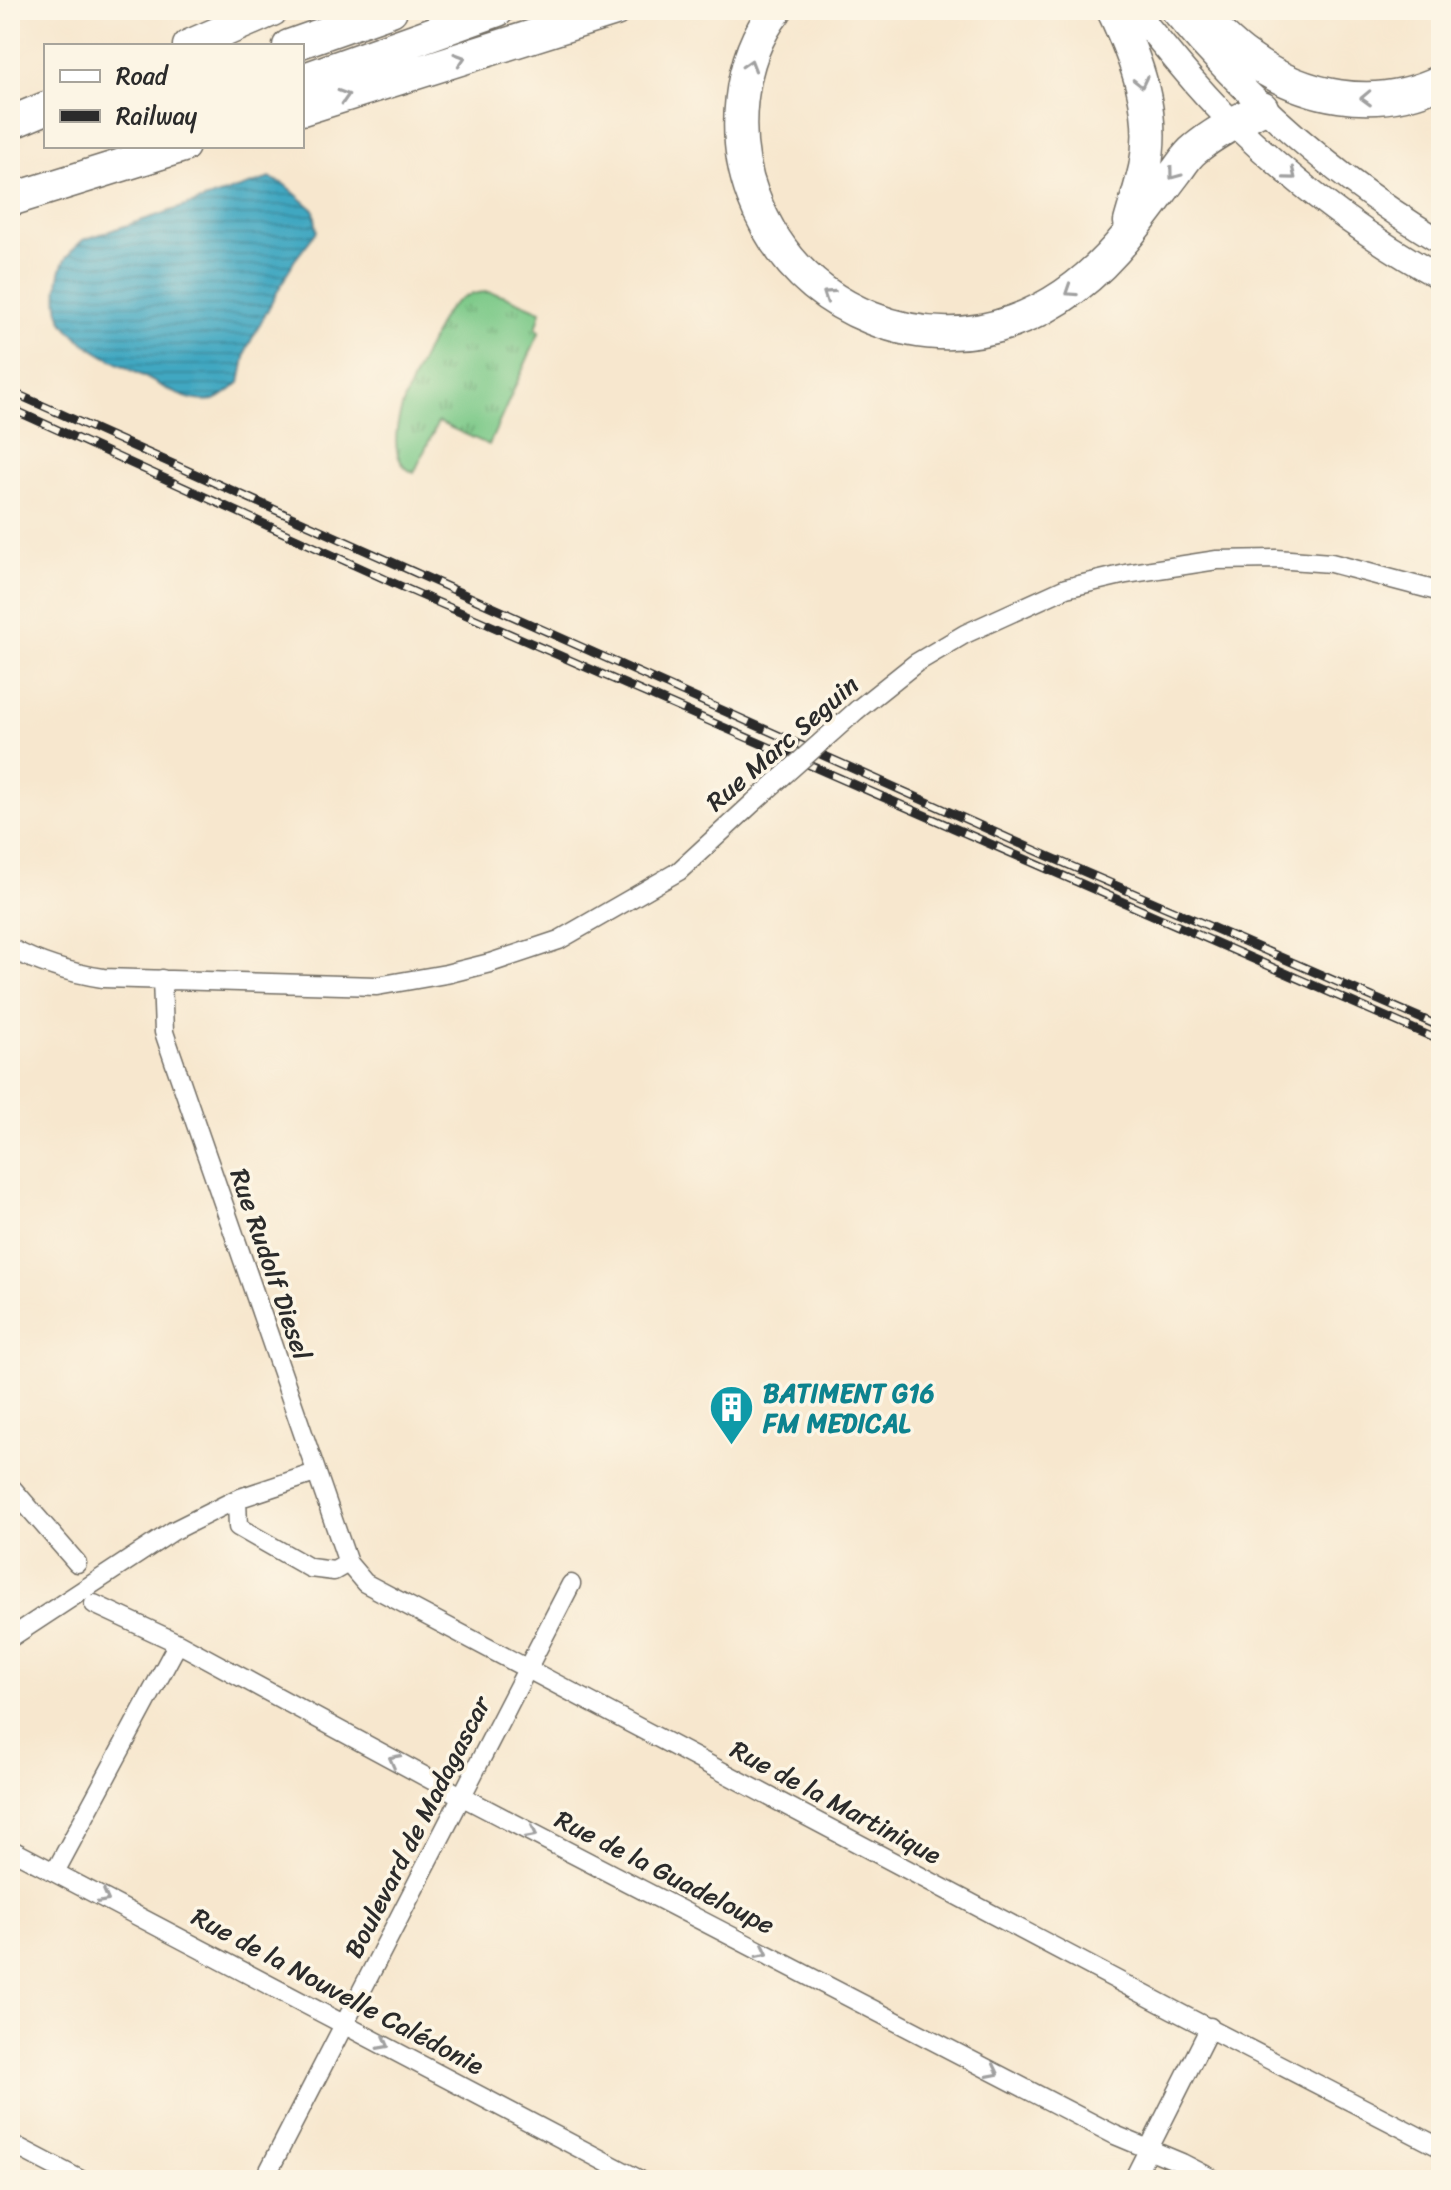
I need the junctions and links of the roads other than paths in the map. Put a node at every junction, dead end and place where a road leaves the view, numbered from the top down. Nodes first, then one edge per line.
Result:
1 (272, 10) edge
2 (391, 10) edge
3 (498, 10) edge
4 (615, 10) edge
5 (776, 10) edge
6 (1113, 10) edge
7 (1134, 10) edge
8 (1172, 10) edge
9 (1195, 10) edge
10 (194, 44) edge
11 (295, 44) edge
12 (304, 79) edge
13 (1441, 81) edge
14 (304, 108) edge
15 (1262, 108) junction
16 (44, 109) edge
17 (10, 123) edge
18 (1233, 124) junction
19 (44, 131) edge
20 (10, 142) edge
21 (110, 148) edge
22 (177, 148) edge
23 (10, 184) edge
24 (10, 200) edge
25 (1126, 238) junction
26 (1441, 242) edge
27 (1441, 278) edge
28 (1441, 592) edge
29 (10, 948) edge
30 (162, 979) junction
31 (315, 1473) junction
32 (10, 1486) edge
33 (237, 1499) junction
34 (77, 1563) dead end
35 (348, 1563) junction
36 (571, 1584) dead end
37 (94, 1604) dead end
38 (10, 1638) edge
39 (178, 1643) junction
40 (528, 1669) junction
41 (463, 1797) junction
42 (10, 1849) edge
43 (55, 1872) junction
44 (344, 2023) junction
45 (1210, 2027) junction
46 (10, 2143) edge
47 (1149, 2148) junction
48 (1441, 2148) edge
49 (81, 2180) edge
50 (264, 2180) edge
51 (640, 2180) edge
52 (1133, 2180) edge
53 (1215, 2180) edge

1 - 10 highway
2 - 11 highway
3 - 12 highway
14 -> 4 highway
25 -> 5 highway
6 -> 25 highway
7 - 18 main road
8 - 15 main road
13 -> 9 highway
15 - 18 highway
15 - 26 main road
16 - 17 highway
18 -> 25 highway
18 -> 27 main road
19 - 20 highway
21 - 23 highway
22 - 24 highway
28 - 30 street, Rue Marc Seguin, bridge
29 - 30 street, Rue Marc Seguin
30 - 31 street, Rue Rudolf Diesel
31 - 33 street
31 - 35 street, Rue Rudolf Diesel
32 - 34 street
33 - 35 street
33 - 38 street
35 - 40 street, Rue de la Martinique
36 - 40 street, Boulevard de Madagascar
37 - 39 street, Rue de la Guadeloupe
41 -> 39 street, Rue de la Guadeloupe
39 - 43 street
40 - 41 street, Boulevard de Madagascar
40 - 45 street, Rue de la Martinique
41 - 44 street, Boulevard de Madagascar
41 -> 47 street, Rue de la Guadeloupe
42 - 43 street, Rue de la Nouvelle Calédonie
43 -> 44 street, Rue de la Nouvelle Calédonie
44 - 50 street, Boulevard de Madagascar
44 -> 51 street, Rue de la Nouvelle Calédonie
45 - 47 street
45 - 48 street, Rue de la Martinique
46 - 49 street
47 - 52 street
47 - 53 street, Rue de la Guadeloupe

